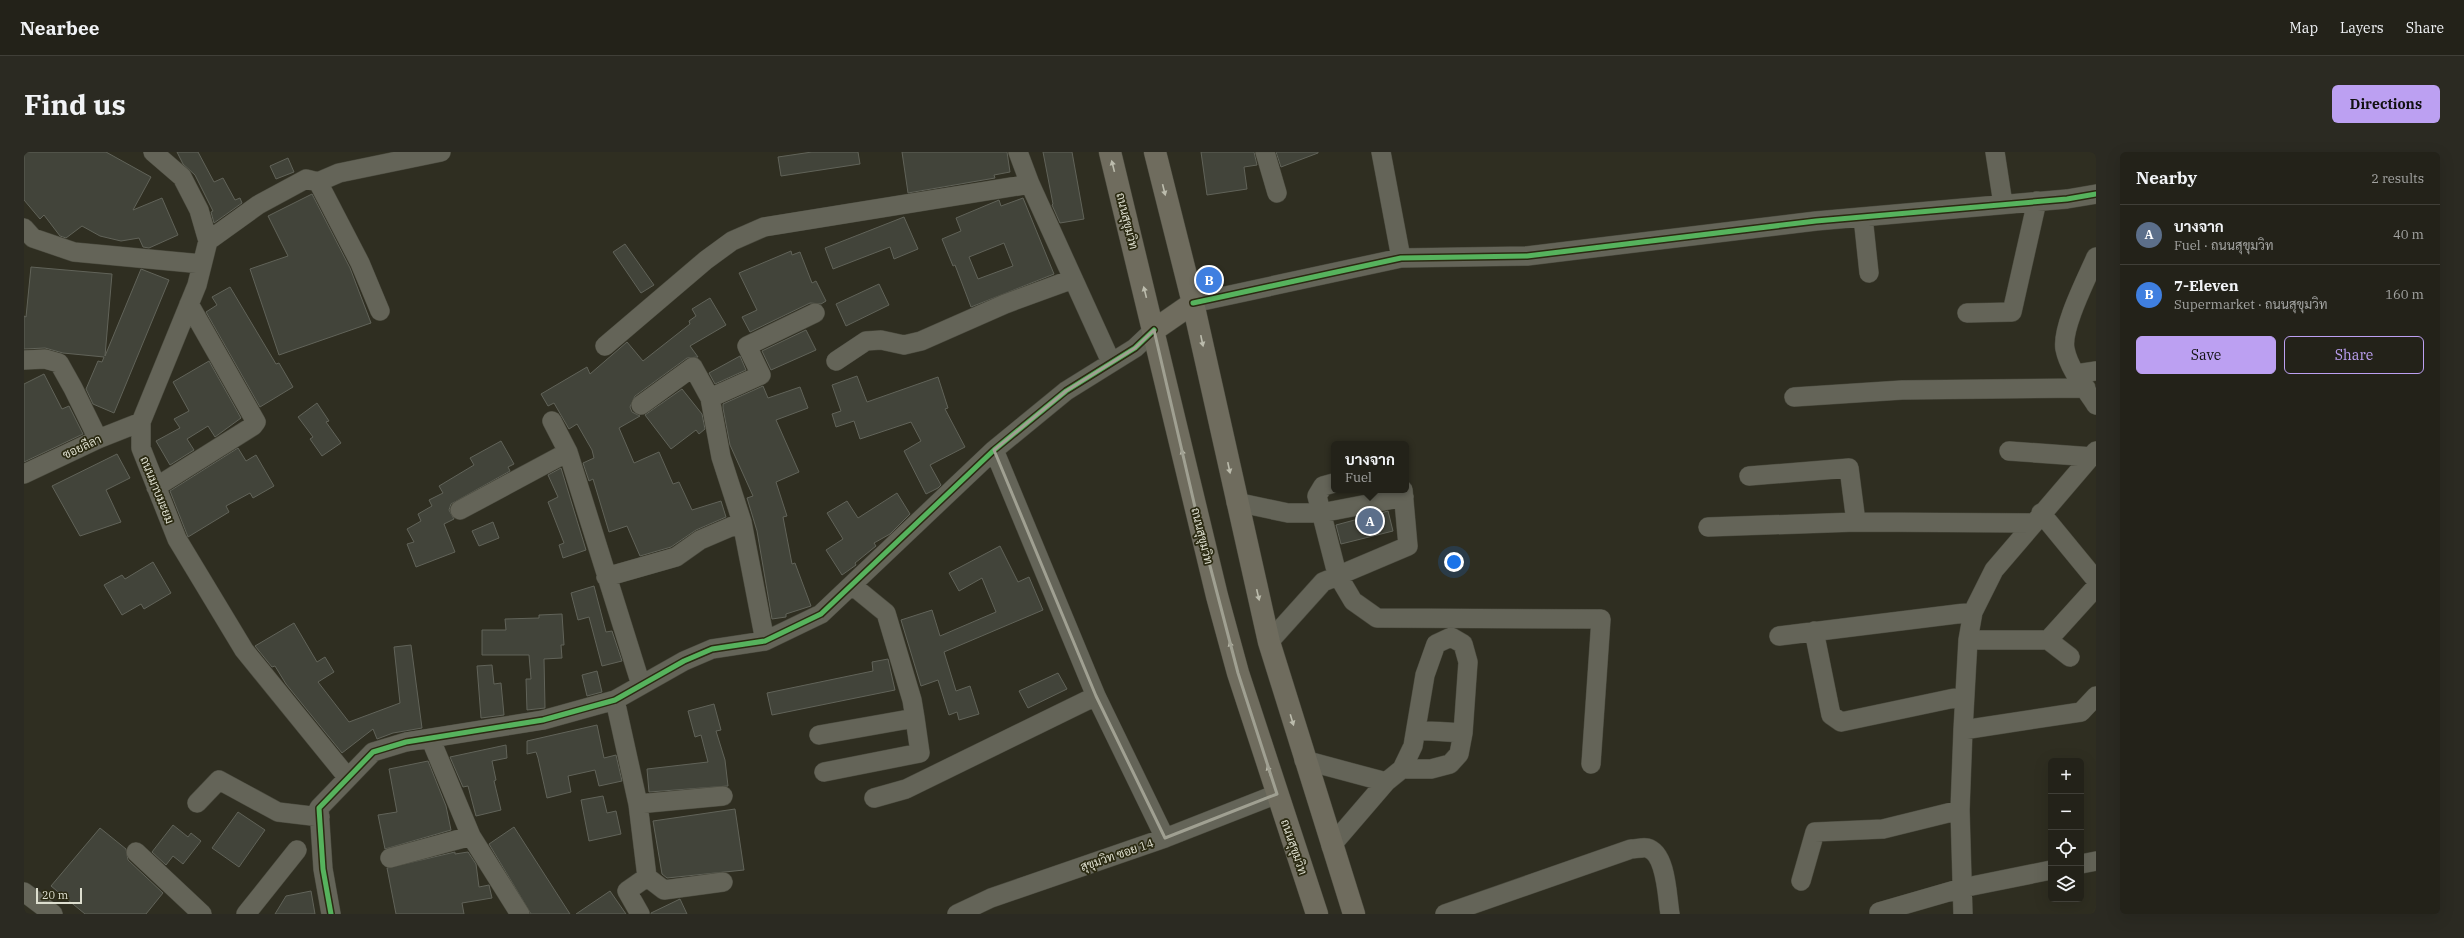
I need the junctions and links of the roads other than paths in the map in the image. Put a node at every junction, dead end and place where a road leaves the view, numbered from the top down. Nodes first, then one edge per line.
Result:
1 (153, 152) edge
2 (441, 152) edge
3 (1018, 152) edge
4 (1110, 152) edge
5 (1155, 152) edge
6 (1265, 152) edge
7 (1381, 152) edge
8 (1995, 152) edge
9 (318, 182) junction
10 (1030, 184) junction
11 (1277, 193) dead end
12 (2096, 194) edge
13 (2037, 201) junction
14 (2004, 204) junction
15 (1863, 217) junction
16 (24, 228) edge
17 (208, 241) junction
18 (2096, 257) edge
19 (1401, 258) junction
20 (202, 264) junction
21 (1869, 273) dead end
22 (1074, 280) junction
23 (1193, 303) junction
24 (189, 304) junction
25 (380, 310) dead end
26 (815, 313) dead end
27 (1967, 313) dead end
28 (1154, 330) junction
29 (605, 346) dead end
30 (24, 360) edge
31 (836, 361) dead end
32 (1110, 362) junction
33 (2096, 371) edge
34 (2081, 381) junction
35 (1794, 396) dead end
36 (710, 398) junction
37 (641, 405) dead end
38 (2096, 405) edge
39 (552, 421) dead end
40 (141, 422) junction
41 (98, 439) junction
42 (994, 450) junction
43 (2009, 451) dead end
44 (568, 452) junction
45 (2094, 454) edge
46 (24, 474) edge
47 (1749, 476) dead end
48 (1331, 484) edge
49 (156, 487) junction
50 (1403, 493) edge
51 (1236, 502) junction
52 (460, 510) dead end
53 (1321, 513) junction
54 (2037, 518) junction
55 (742, 522) junction
56 (1856, 522) junction
57 (1708, 527) dead end
58 (1337, 574) junction
59 (606, 577) junction
60 (2096, 580) edge
61 (853, 586) junction
62 (2096, 587) edge
63 (1973, 612) junction
64 (1814, 632) junction
65 (1779, 636) dead end
66 (1968, 640) junction
67 (2048, 640) junction
68 (765, 641) junction
69 (1269, 642) junction
70 (2070, 658) dead end
71 (641, 685) junction
72 (1096, 696) junction
73 (1964, 696) junction
74 (2096, 696) edge
75 (615, 700) junction
76 (915, 718) junction
77 (1416, 730) junction
78 (1963, 730) junction
79 (1463, 733) junction
80 (819, 736) dead end
81 (432, 740) junction
82 (1304, 760) junction
83 (1591, 764) dead end
84 (1402, 769) junction
85 (824, 772) dead end
86 (348, 778) junction
87 (1386, 782) junction
88 (1277, 794) junction
89 (723, 796) dead end
90 (874, 798) dead end
91 (197, 803) dead end
92 (638, 804) junction
93 (1960, 810) junction
94 (320, 817) junction
95 (471, 836) junction
96 (1165, 838) junction
97 (1331, 846) junction
98 (297, 850) dead end
99 (136, 852) dead end
100 (390, 858) dead end
101 (2096, 862) edge
102 (2084, 864) edge
103 (2048, 871) edge
104 (647, 877) junction
105 (1801, 881) dead end
106 (723, 882) dead end
107 (1962, 888) junction
108 (24, 892) edge
109 (263, 905) edge
110 (1879, 912) dead end
111 (53, 914) edge
112 (202, 914) edge
113 (246, 914) edge
114 (331, 914) edge
115 (520, 914) edge
116 (640, 914) edge
117 (957, 914) edge
118 (1317, 914) edge
119 (1354, 914) edge
120 (1445, 914) edge
121 (1670, 914) edge
122 (1964, 914) edge

1 - 17 street
2 - 9 street
3 - 10 street
28 -> 4 main road, ถนนสุขุมวิท
5 -> 23 main road
6 - 11 street
7 - 19 street
8 - 14 street
9 - 17 street
9 - 25 street
10 - 22 street
10 - 29 street
12 - 13 street
13 - 14 street
13 - 27 street
14 - 15 street
15 - 19 street
15 - 21 street
16 - 20 street
17 - 20 street, ถนนมาบมะยม
18 - 34 street
19 - 23 street
20 - 24 street, ถนนมาบมะยม
22 - 31 street
22 - 32 street
23 - 28 main road
23 -> 51 main road
24 - 40 street, ถนนมาบมะยม
24 - 49 street
26 - 36 street
28 - 32 street
88 -> 28 main road, ถนนสุขุมวิท
30 - 41 street
32 - 42 street
33 - 34 street
34 - 35 street
34 - 38 street
36 - 37 street
36 - 55 street
39 - 44 street
40 - 41 street, ซอยลีลา
40 - 49 street, ถนนมาบมะยม
41 - 46 street, ซอยลีลา
42 - 61 street
42 - 72 street
43 - 45 street
44 - 52 street
44 - 59 street
45 - 54 street
47 - 56 street
48 - 53 street
49 - 86 street, ถนนมาบมะยม
50 - 53 street
50 - 58 street
51 - 53 street
51 -> 69 main road
53 - 58 street
54 - 56 street
54 - 60 street
54 - 63 street
55 - 59 street
55 - 68 street
56 - 57 street
58 - 69 street
58 - 83 street
59 - 71 street
61 - 68 street
61 - 76 street
62 - 67 street
63 - 64 street
63 - 66 street
64 - 65 street
64 - 73 street
66 - 67 street
66 - 73 street
67 - 70 street
68 - 71 street
69 -> 82 main road
71 - 75 street
72 - 90 street
72 - 96 street
73 - 78 street
74 - 78 street
75 - 81 street
75 - 92 street
76 - 80 street
76 - 85 street
77 - 79 street
77 - 79 street
77 - 84 street
78 - 93 street
79 - 84 street
81 - 86 street
81 - 95 street
82 - 87 street
82 - 97 main road
84 - 87 street
86 - 94 street
87 - 97 street
88 - 96 street, สุขุมวิท ซอย 14
88 - 118 main road, ถนนสุขุมวิท
89 - 92 street
91 - 94 street
92 - 104 street
93 - 105 street
93 - 107 street
94 - 114 street
95 - 100 street
95 - 115 street
96 - 117 street, สุขุมวิท ซอย 14
97 - 119 main road
98 - 109 street
99 - 112 street
101 - 102 street
103 - 107 street
104 - 106 street
104 - 116 street
107 - 110 street
107 - 122 street
108 - 111 street
109 - 113 street
120 - 121 street

